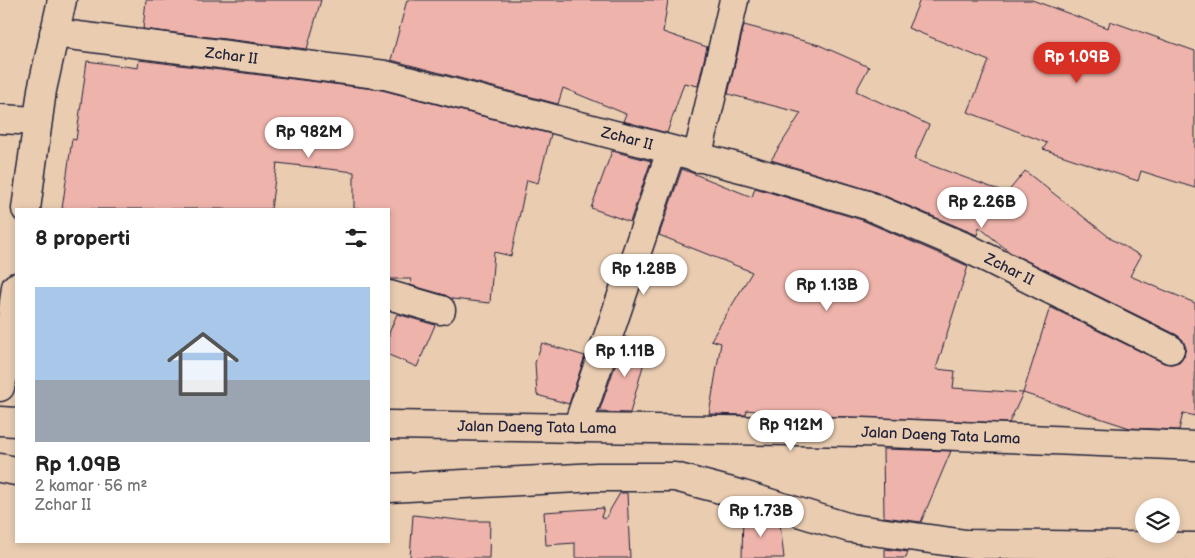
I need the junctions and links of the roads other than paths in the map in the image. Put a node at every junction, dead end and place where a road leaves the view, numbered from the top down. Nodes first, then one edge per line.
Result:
1 (62, 0) edge
2 (734, 0) edge
3 (54, 33) junction
4 (0, 119) edge
5 (37, 121) junction
6 (671, 151) junction
7 (697, 158) junction
8 (26, 208) edge
9 (15, 291) edge
10 (390, 295) edge
11 (441, 310) dead end
12 (6, 326) edge
13 (1170, 349) dead end
14 (0, 387) edge
15 (0, 422) edge
16 (15, 422) edge
17 (390, 425) edge
18 (576, 428) junction
19 (1195, 446) edge
20 (0, 468) edge
21 (15, 471) edge
22 (390, 488) edge
23 (1195, 547) edge

1 - 3 street
2 - 7 street
3 - 5 street
3 - 6 street, Zchar II
4 - 5 street
5 - 8 street
6 - 7 street, Zchar II
6 - 18 street
7 - 13 street, Zchar II
9 - 12 street
10 - 11 street
12 - 14 street
15 - 16 street
17 - 18 street, Jalan Daeng Tata Lama
18 - 19 street, Jalan Daeng Tata Lama
20 - 21 street
22 - 23 street

